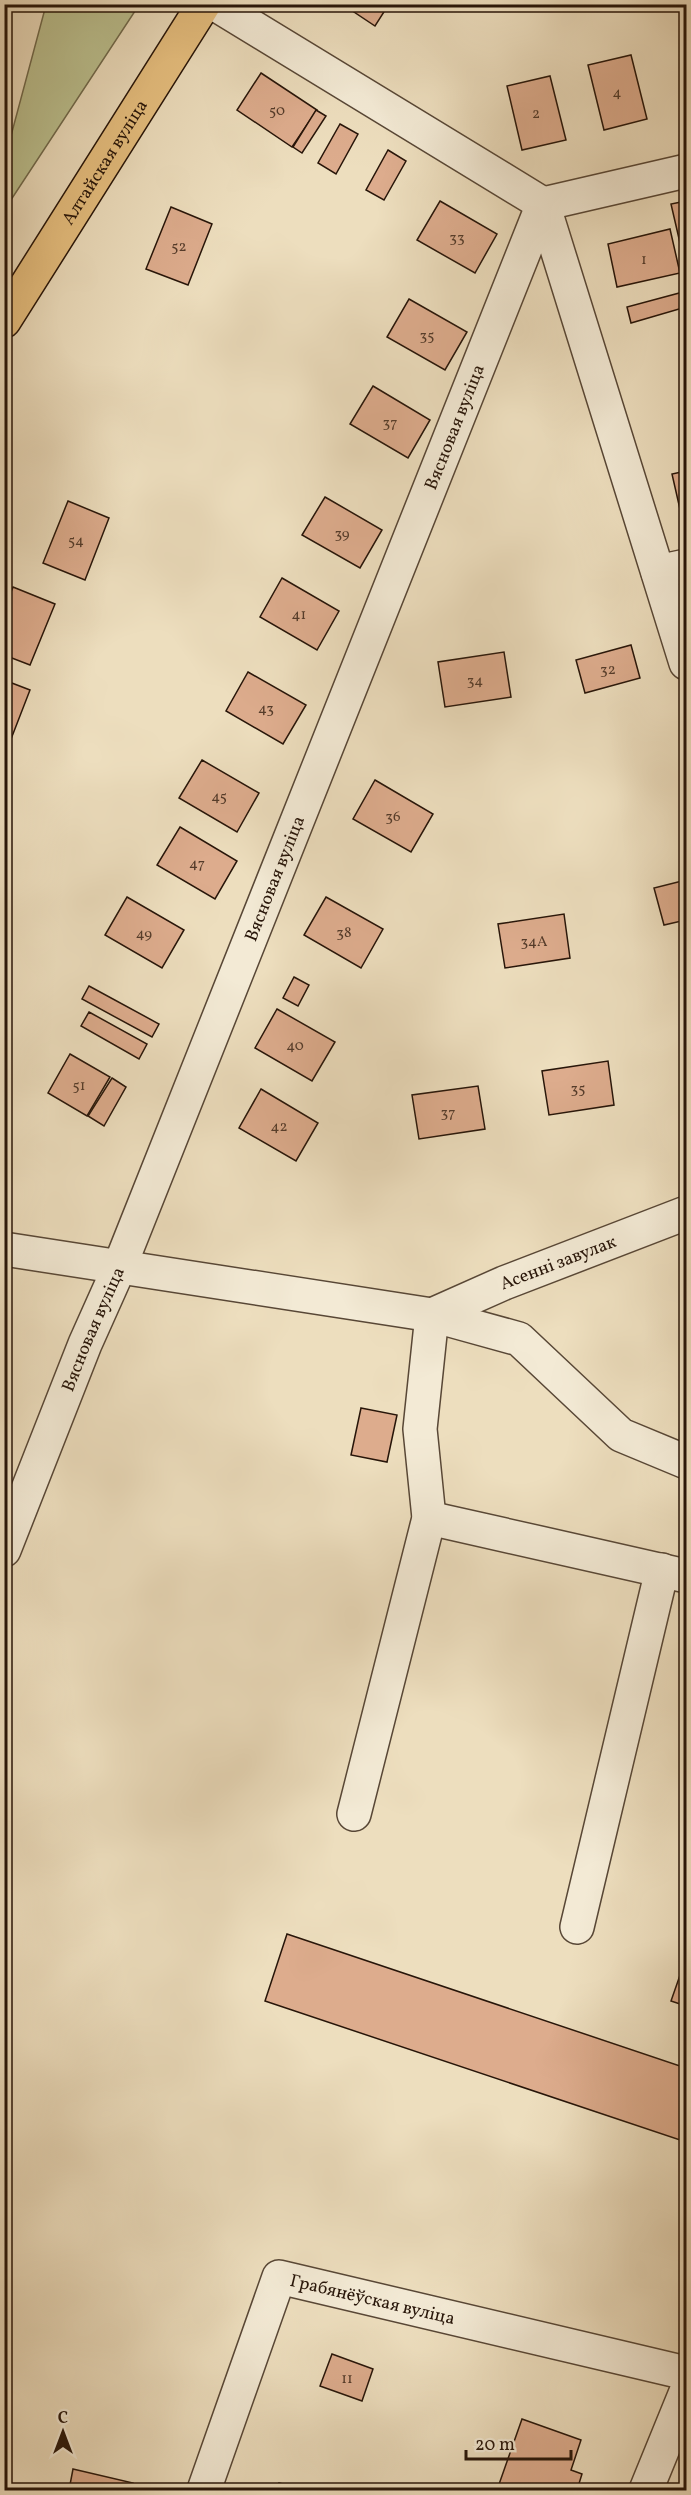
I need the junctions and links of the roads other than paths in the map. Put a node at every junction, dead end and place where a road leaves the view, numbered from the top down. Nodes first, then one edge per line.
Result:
1 (204, 4) edge
2 (215, 4) edge
3 (687, 171) edge
4 (543, 204) junction
5 (4, 321) edge
6 (672, 569) edge
7 (687, 663) edge
8 (687, 1214) edge
9 (4, 1249) edge
10 (119, 1268) junction
11 (432, 1315) junction
12 (687, 1462) edge
13 (429, 1518) junction
14 (4, 1550) edge
15 (674, 1573) edge
16 (354, 1815) dead end
17 (577, 1927) dead end
18 (687, 2373) edge
19 (687, 2392) edge
20 (204, 2490) edge
21 (646, 2490) edge

1 - 5 main road, Алтайская вуліца
2 - 4 street
3 - 4 street
4 - 6 street
4 - 10 street, Вясновая вуліца
6 - 7 street
8 - 11 street, Асенні завулак
9 - 10 street
10 - 11 street
10 - 14 street, Вясновая вуліца
11 - 12 street
11 - 13 street
13 - 15 street
13 - 16 street
15 - 17 street
18 - 20 street, Грабянёўская вуліца
19 - 21 street

